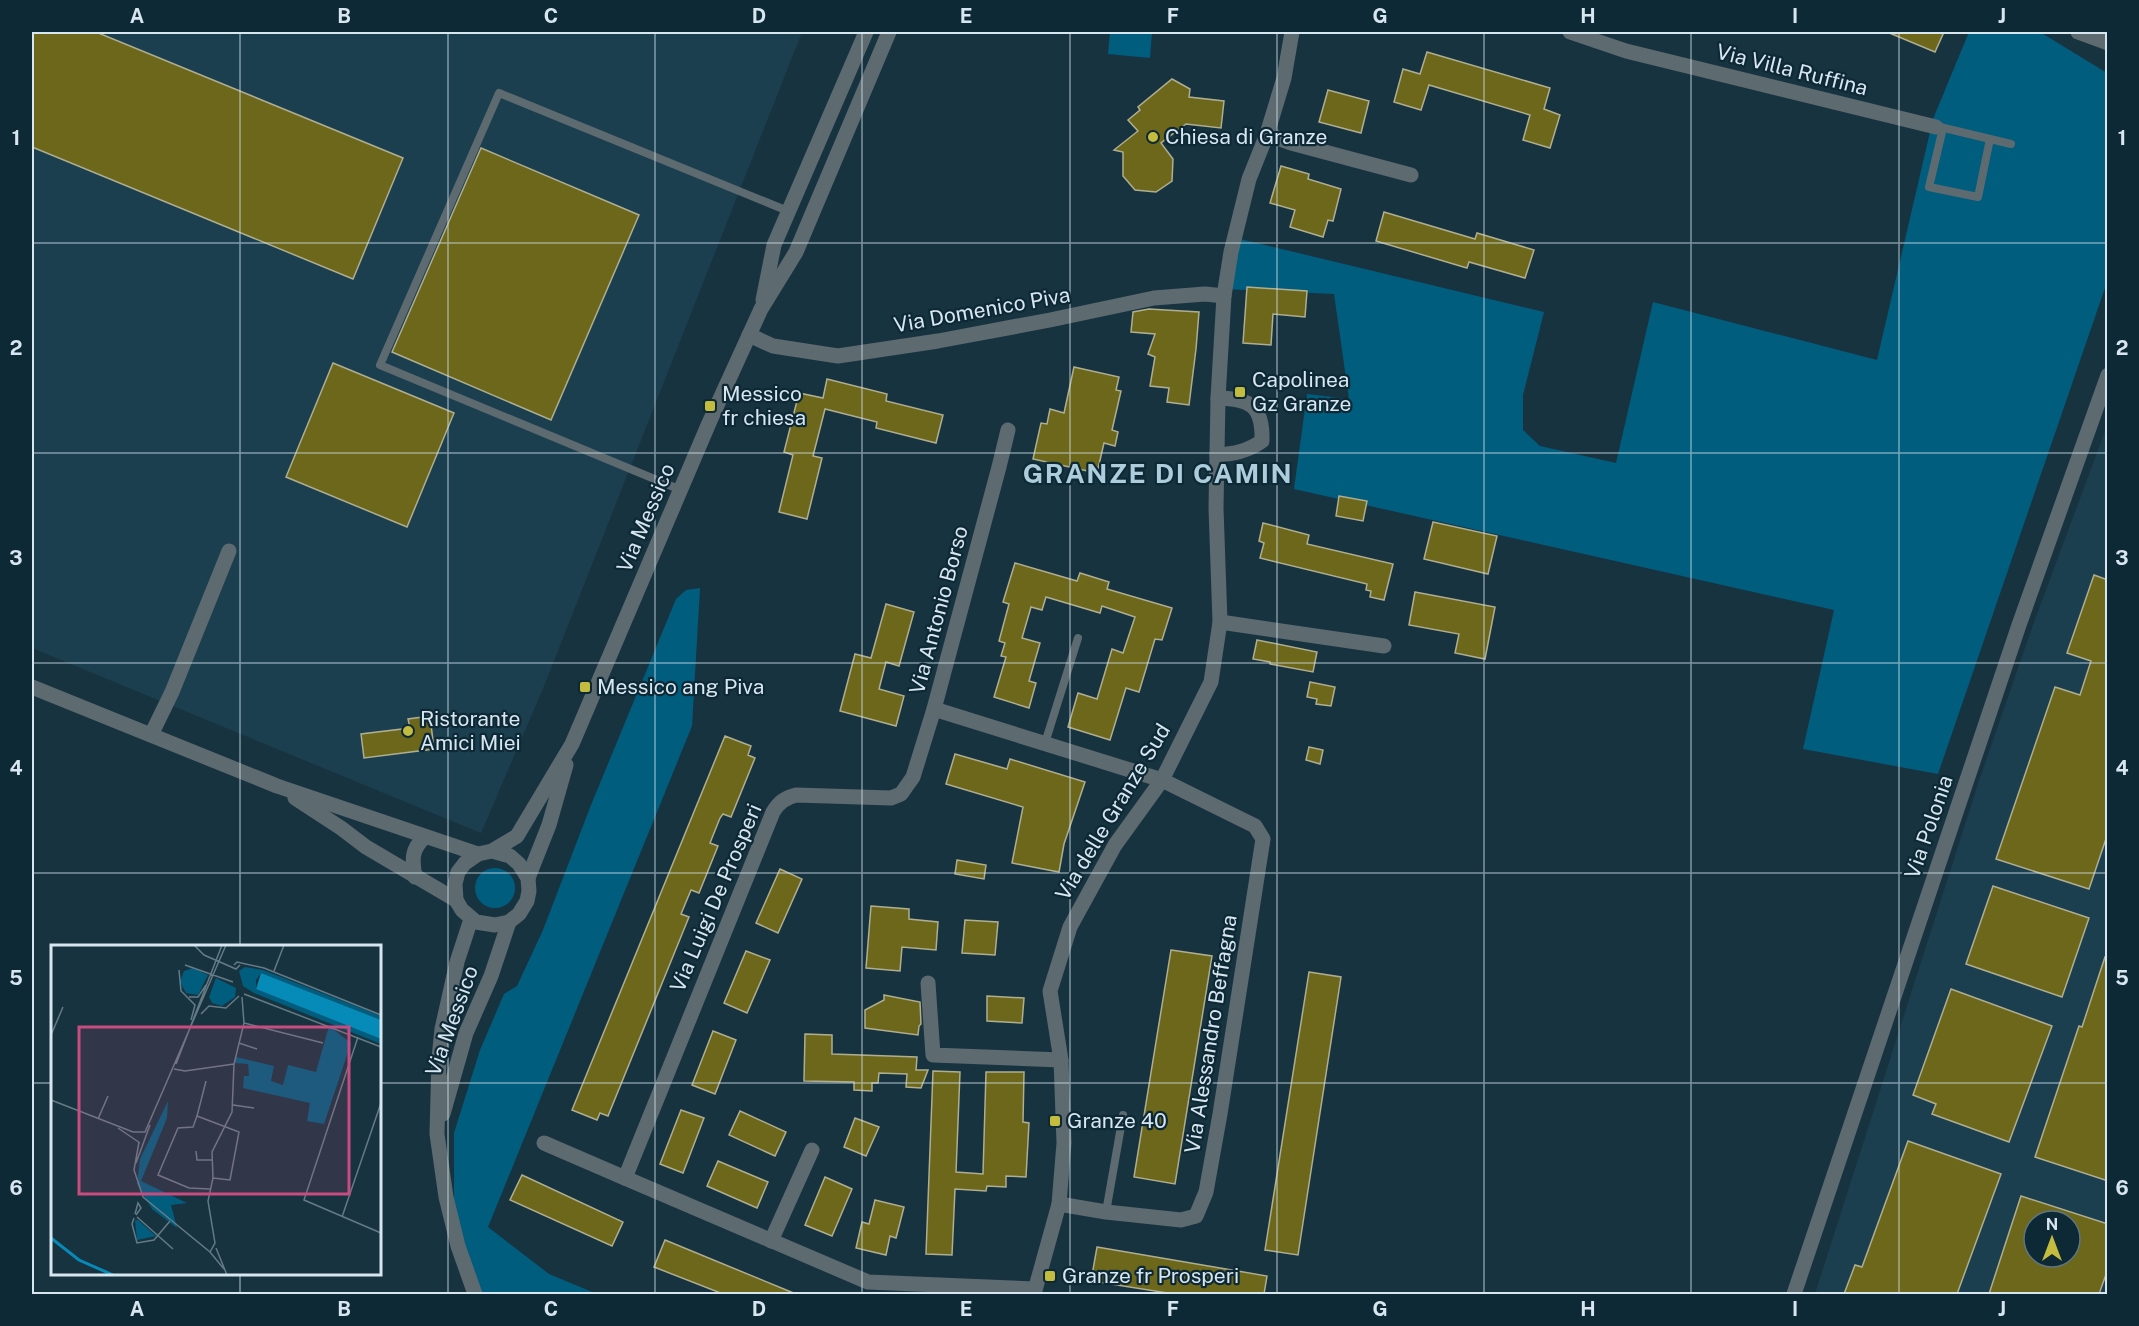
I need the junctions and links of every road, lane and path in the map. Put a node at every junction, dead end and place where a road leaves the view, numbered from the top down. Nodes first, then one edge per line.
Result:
1 (866, 32) edge
2 (889, 32) edge
3 (1292, 32) edge
4 (1570, 32) edge
5 (2078, 32) edge
6 (2108, 44) edge
7 (1940, 127) junction
8 (1267, 134) junction
9 (1990, 139) junction
10 (2011, 144) dead end
11 (1411, 175) dead end
12 (788, 211) junction
13 (1224, 296) junction
14 (761, 309) junction
15 (749, 335) junction
16 (2108, 375) edge
17 (1218, 398) junction
18 (1008, 429) dead end
19 (1217, 455) junction
20 (681, 490) junction
21 (229, 550) dead end
22 (1220, 622) junction
23 (1078, 638) dead end
24 (1384, 646) dead end
25 (32, 687) edge
26 (934, 709) junction
27 (151, 735) junction
28 (1045, 743) junction
29 (572, 744) junction
30 (1161, 780) junction
31 (277, 786) junction
32 (425, 837) junction
33 (485, 853) junction
34 (415, 877) junction
35 (528, 878) junction
36 (456, 900) junction
37 (471, 919) junction
38 (508, 922) junction
39 (928, 983) dead end
40 (1061, 1060) junction
41 (1123, 1115) dead end
42 (437, 1134) junction
43 (544, 1143) dead end
44 (812, 1150) dead end
45 (625, 1178) junction
46 (1059, 1204) junction
47 (1106, 1212) junction
48 (771, 1241) junction
49 (1034, 1292) edge
50 (475, 1294) edge
51 (1794, 1294) edge

1 - 12 street, Via Messico
2 - 14 street, Via Messico
3 - 8 street, Via delle Granze Sud
4 - 7 street, Via Villa Ruffina
5 - 6 street
7 - 9 lane
7 - 9 lane
8 - 11 street
8 - 13 street, Via delle Granze Sud
9 - 10 lane
12 - 14 street, Via Messico
12 - 20 lane
13 - 15 street, Via Domenico Piva
13 - 17 street, Via delle Granze Sud
14 - 15 street, Via Messico
15 - 20 street, Via Messico
16 - 51 street, Via Polonia
17 - 19 street, Via delle Granze Sud
17 - 19 street
18 - 26 street, Via Antonio Borso
19 - 22 street, Via delle Granze Sud
20 - 29 street, Via Messico
21 - 27 street
22 - 24 street
22 - 30 street, Via delle Granze Sud
23 - 28 lane
25 - 27 street
26 - 28 street, Via Antonio Borso
26 - 45 street, Via Luigi De Prosperi
27 - 31 street
28 - 30 street, Via Antonio Borso
29 - 33 street, Via Messico
29 - 35 street, Via Messico
30 - 40 street, Via delle Granze Sud
30 - 47 street, Via Alessandro Beffagna
31 - 32 street
31 - 34 street
32 - 33 street
32 - 34 street
33 - 35 street
33 - 36 street, Via Messico
34 - 36 street
35 - 38 street, Via Messico
36 - 37 street
37 - 38 street
37 - 42 street, Via Messico
38 - 42 street, Via Messico
39 - 40 street
40 - 46 street, Via delle Granze Sud
41 - 47 lane
42 - 50 street, Via Messico
43 - 45 street
44 - 48 street
45 - 48 street
46 - 47 street, Via Alessandro Beffagna
46 - 49 street, Via delle Granze Sud
48 - 49 street

